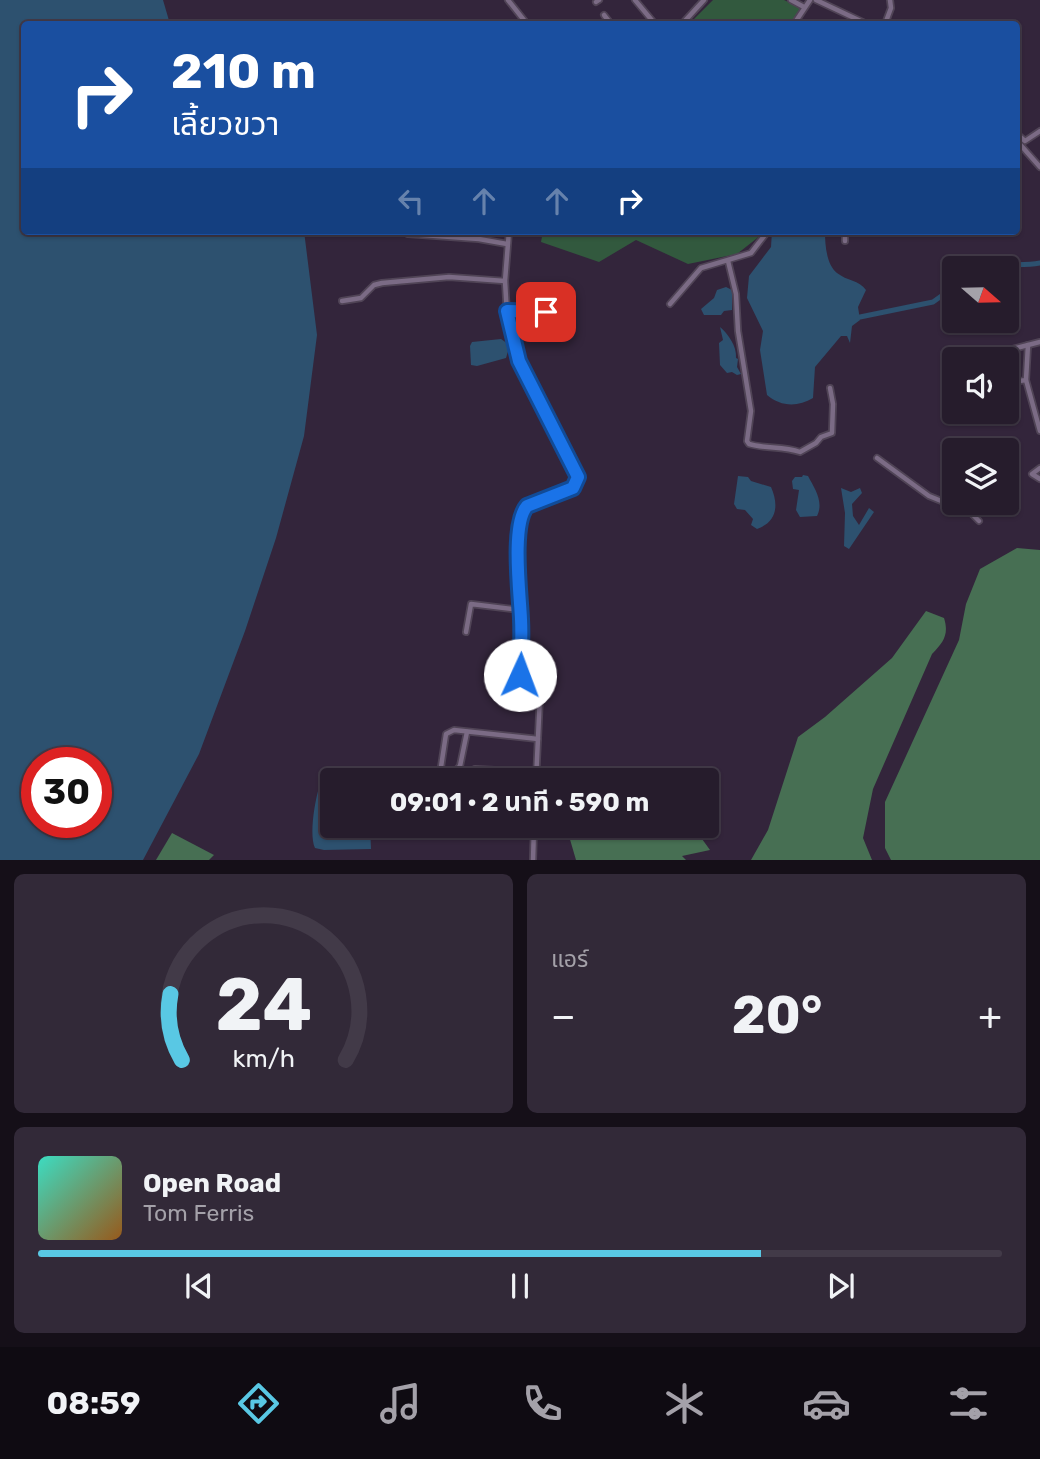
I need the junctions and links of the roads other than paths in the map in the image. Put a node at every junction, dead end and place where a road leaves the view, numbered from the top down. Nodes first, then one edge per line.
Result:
1 (508, 0) edge
2 (635, 0) edge
3 (704, 0) edge
4 (791, 0) edge
5 (810, 0) edge
6 (816, 0) edge
7 (890, 0) edge
8 (804, 7) junction
9 (604, 15) dead end
10 (525, 21) edge
11 (609, 21) edge
12 (652, 21) edge
13 (685, 21) edge
14 (796, 21) edge
15 (861, 21) edge
16 (886, 21) edge
17 (1040, 131) edge
18 (1020, 137) edge
19 (1020, 144) edge
20 (1040, 167) edge
21 (423, 235) edge
22 (508, 235) edge
23 (765, 235) edge
24 (845, 235) edge
25 (845, 241) dead end
26 (507, 244) junction
27 (728, 261) junction
28 (505, 281) junction
29 (553, 296) dead end
30 (342, 301) dead end
31 (670, 304) dead end
32 (507, 311) junction
33 (1040, 342) edge
34 (1028, 345) junction
35 (1019, 347) edge
36 (1026, 380) junction
37 (1019, 381) edge
38 (830, 388) dead end
39 (1040, 431) edge
40 (877, 458) dead end
41 (1040, 468) edge
42 (1040, 479) edge
43 (979, 522) dead end
44 (521, 610) junction
45 (466, 632) dead end
46 (467, 732) junction
47 (538, 738) junction
48 (441, 768) edge
49 (458, 768) edge
50 (536, 768) edge
51 (534, 838) edge
52 (533, 860) edge

1 - 10 street
2 - 12 street
3 - 13 street
4 - 8 street
5 - 8 street
6 - 15 street
7 - 16 street
8 - 14 street
9 - 11 street
17 - 18 street
19 - 20 street
21 - 26 street
22 - 26 street
23 - 27 street
24 - 25 street
26 - 28 street
27 - 31 street
27 - 38 street
28 - 30 street
28 - 32 street
29 - 32 street
32 - 44 street
33 - 34 street
34 - 35 street
34 - 36 street
36 - 37 street
36 - 39 street
40 - 43 street
41 - 42 street
44 - 45 street
44 - 47 street
46 - 47 street
46 - 48 street
46 - 49 street
47 - 50 street
51 - 52 street

